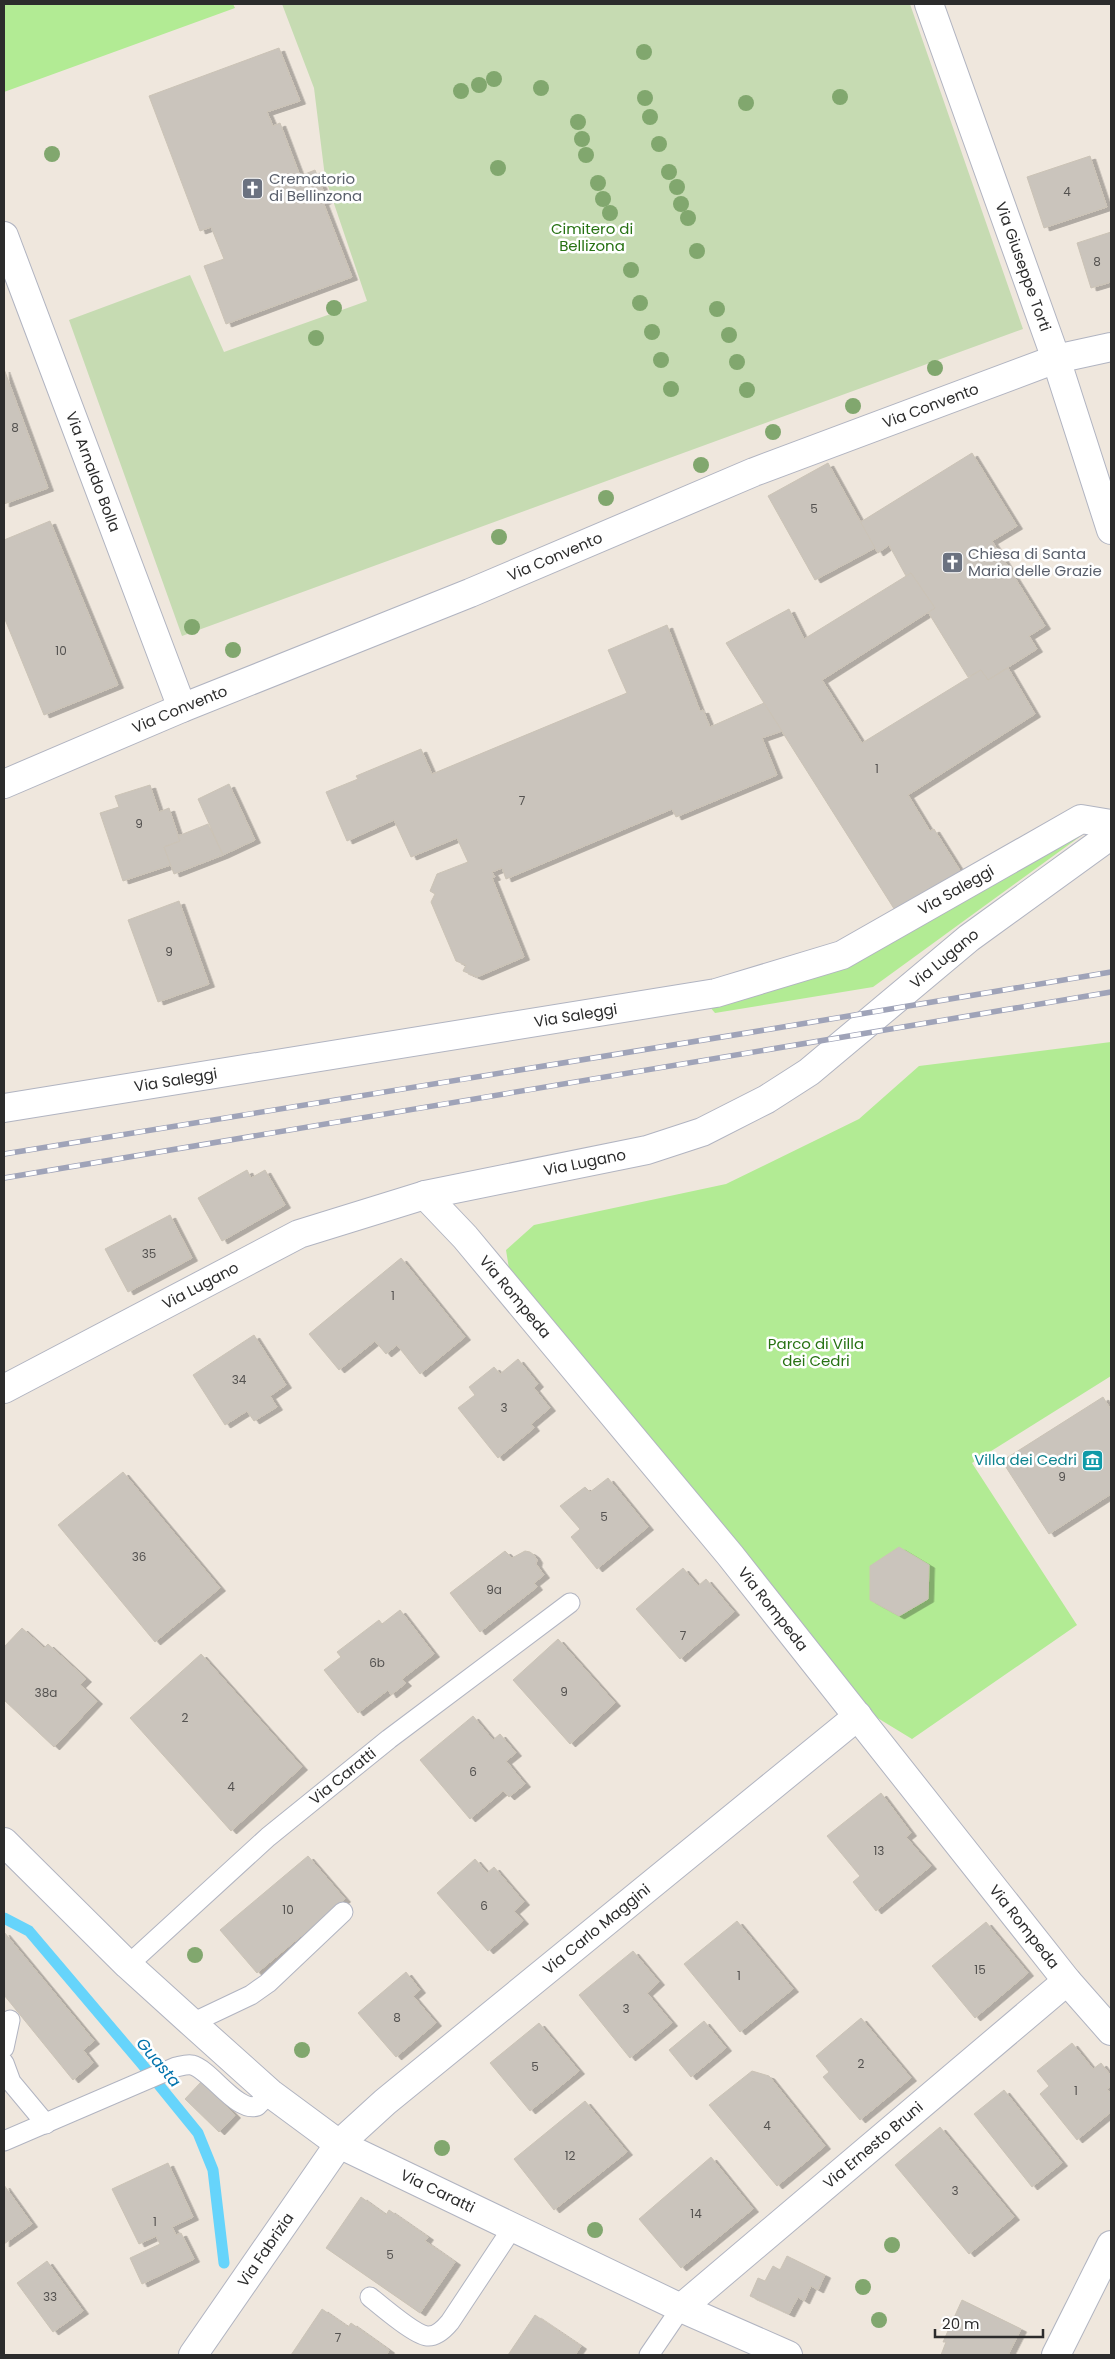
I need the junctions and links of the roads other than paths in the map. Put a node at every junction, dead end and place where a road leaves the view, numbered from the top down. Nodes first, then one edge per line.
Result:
1 (929, 4) edge
2 (6, 248) edge
3 (1111, 347) edge
4 (1056, 358) junction
5 (1111, 530) edge
6 (182, 708) junction
7 (4, 784) edge
8 (1111, 824) edge
9 (1111, 835) edge
10 (4, 1108) edge
11 (425, 1195) junction
12 (4, 1389) edge
13 (570, 1603) dead end
14 (858, 1716) junction
15 (4, 1842) edge
16 (343, 1912) dead end
17 (128, 1965) junction
18 (1067, 1981) junction
19 (10, 2020) dead end
20 (192, 2023) junction
21 (1111, 2031) edge
22 (4, 2048) edge
23 (4, 2063) edge
24 (270, 2093) junction
25 (46, 2124) junction
26 (4, 2142) edge
27 (338, 2144) junction
28 (513, 2227) junction
29 (1111, 2245) edge
30 (370, 2298) dead end
31 (681, 2308) junction
32 (192, 2355) edge
33 (649, 2355) edge
34 (788, 2355) edge
35 (1056, 2355) edge

1 - 4 street, Via Giuseppe Torti
2 - 6 street, Via Arnaldo Bolla
3 - 4 street, Via Convento
4 - 5 street, Via Giuseppe Torti
4 - 6 street, Via Convento
6 - 7 street, Via Convento
8 - 10 street, Via Saleggi
9 - 11 street, Via Lugano
11 - 12 street, Via Lugano
11 - 14 street, Via Rompeda
13 - 17 lane, Via Caratti
14 - 18 street, Via Rompeda
14 - 27 street, Via Carlo Maggini
15 - 17 street, Via Caratti
16 - 20 lane
17 - 20 street, Via Caratti
18 - 21 street, Via Rompeda
18 - 31 street, Via Ernesto Bruni
19 - 22 lane
20 - 24 street, Via Caratti
23 - 25 lane
24 - 25 lane
24 - 27 street, Via Caratti
25 - 26 lane
27 - 28 street, Via Caratti
27 - 32 street, Via Fabrizia
28 - 30 lane
28 - 31 street, Via Caratti
29 - 35 street
31 - 33 lane
31 - 34 street, Via Caratti

